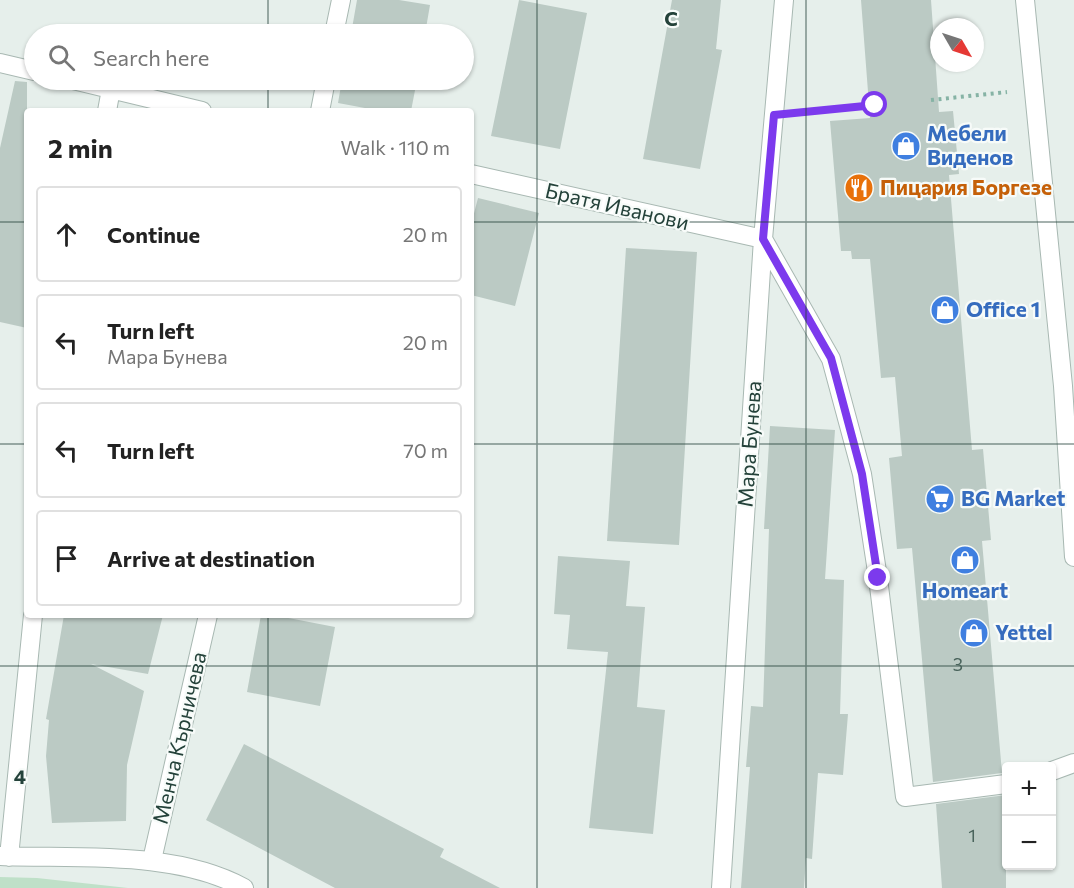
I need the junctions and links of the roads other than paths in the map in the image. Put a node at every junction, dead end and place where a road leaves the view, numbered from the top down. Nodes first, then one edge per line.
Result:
1 (341, 0) edge
2 (784, 0) edge
3 (1025, 0) edge
4 (336, 24) edge
5 (0, 63) edge
6 (24, 69) edge
7 (111, 90) edge
8 (119, 90) edge
9 (324, 90) edge
10 (108, 108) edge
11 (190, 108) edge
12 (321, 108) edge
13 (474, 175) edge
14 (763, 239) junction
15 (1069, 386) edge
16 (1074, 557) edge
17 (33, 618) edge
18 (207, 618) edge
19 (1074, 763) edge
20 (1056, 770) edge
21 (1002, 785) edge
22 (4, 857) edge
23 (152, 860) junction
24 (244, 888) edge
25 (721, 888) edge

1 - 4 street
2 - 14 street, Мара Бунева
3 - 15 street
5 - 6 street
7 - 10 street
8 - 11 street
9 - 12 street
13 - 14 street, Братя Иванови
14 - 21 street
14 - 25 street, Мара Бунева
15 - 16 street
17 - 22 street
18 - 23 street, Менча Кърничева
19 - 20 street
22 - 23 street
23 - 24 street

